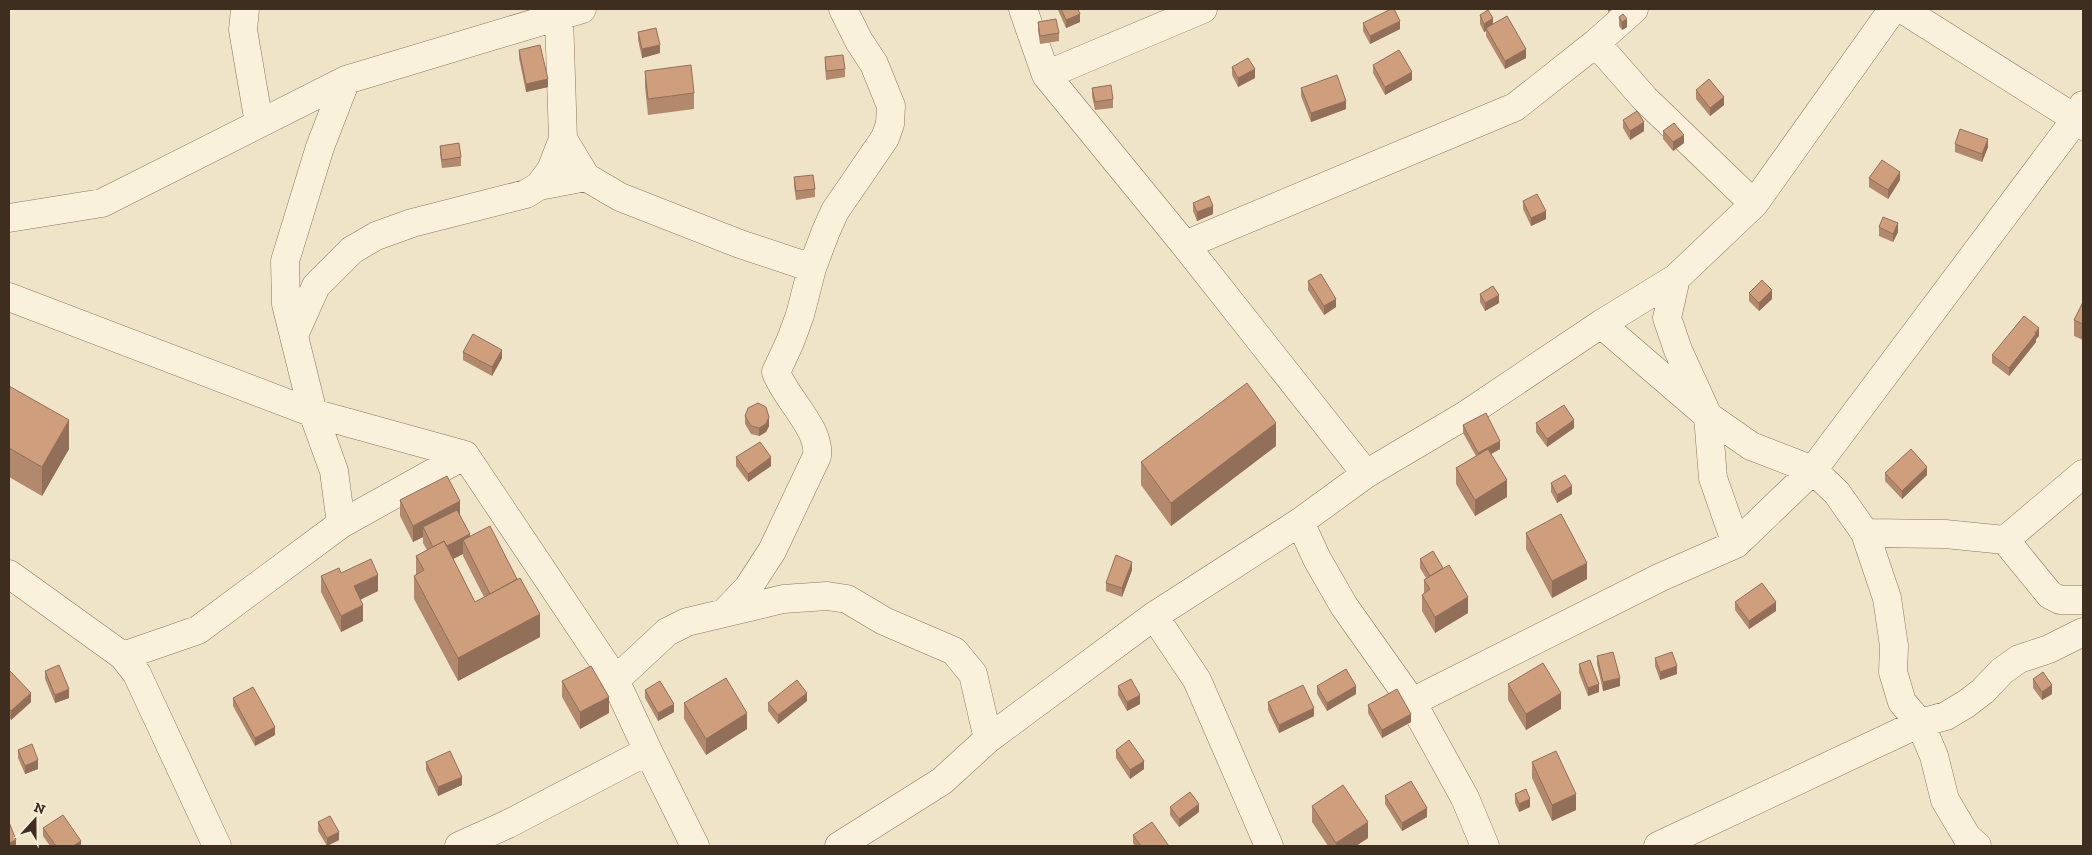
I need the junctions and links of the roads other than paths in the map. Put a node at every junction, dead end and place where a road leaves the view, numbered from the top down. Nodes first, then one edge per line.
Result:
1 (245, 9) edge
2 (843, 9) edge
3 (1023, 9) edge
4 (1202, 9) edge
5 (1634, 9) edge
6 (1893, 9) edge
7 (1902, 9) edge
8 (571, 12) edge
9 (1596, 43) junction
10 (1046, 75) junction
11 (346, 80) junction
12 (2081, 117) edge
13 (259, 123) junction
14 (563, 139) junction
15 (586, 176) junction
16 (539, 186) junction
17 (1754, 204) junction
18 (9, 218) edge
19 (1185, 245) junction
20 (812, 268) junction
21 (1676, 278) junction
22 (9, 296) edge
23 (1601, 324) junction
24 (294, 336) junction
25 (313, 413) junction
26 (1708, 416) junction
27 (465, 455) junction
28 (1813, 470) junction
29 (1366, 474) junction
30 (2083, 474) edge
31 (1300, 522) junction
32 (341, 524) junction
33 (1865, 533) junction
34 (2005, 540) junction
35 (1736, 544) junction
36 (9, 574) edge
37 (2083, 600) edge
38 (724, 613) junction
39 (1154, 616) junction
40 (2083, 632) edge
41 (123, 656) junction
42 (613, 676) junction
43 (1412, 702) junction
44 (1920, 723) junction
45 (988, 739) junction
46 (648, 751) junction
47 (216, 846) edge
48 (459, 846) edge
49 (695, 846) edge
50 (839, 846) edge
51 (1269, 846) edge
52 (1485, 846) edge
53 (1658, 846) edge
54 (1977, 846) edge

1 - 13 street
2 - 20 street
3 - 10 street
4 - 10 street
5 - 9 street
6 - 17 street
7 - 12 street
8 - 11 street
8 - 14 street
9 - 17 street
9 - 19 street
10 - 19 street
11 - 13 street
11 - 24 street
12 - 28 street
13 - 18 street
14 - 15 street
14 - 16 street
15 - 16 street
15 - 20 street
16 - 24 street
17 - 21 street
19 - 29 street
20 - 38 street
21 - 23 street
21 - 26 street
22 - 25 street
23 - 26 street
23 - 29 street
24 - 25 street
25 - 27 street
25 - 32 street
26 - 28 street
26 - 35 street
27 - 32 street
27 - 42 street
28 - 33 street
28 - 35 street
29 - 31 street
30 - 34 street
31 - 39 street
31 - 43 street
32 - 41 street
33 - 34 street
33 - 44 street
34 - 37 street
35 - 43 street
36 - 41 street
38 - 42 street
38 - 45 street
39 - 45 street
39 - 51 street
40 - 44 street
41 - 47 street
42 - 46 street
43 - 52 street
44 - 53 street
44 - 54 street
45 - 50 street
46 - 48 street
46 - 49 street

